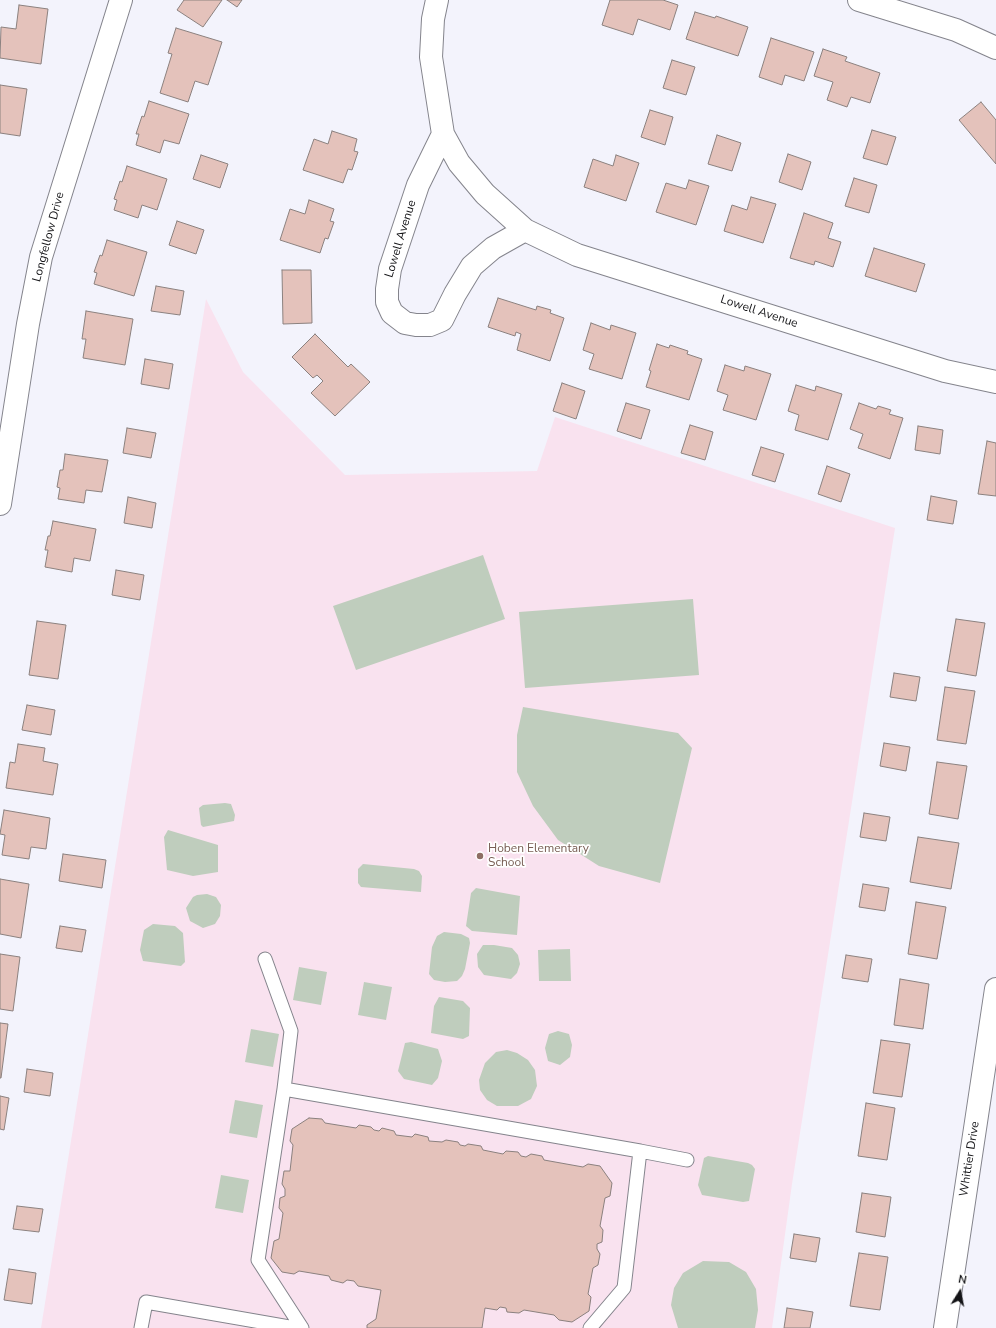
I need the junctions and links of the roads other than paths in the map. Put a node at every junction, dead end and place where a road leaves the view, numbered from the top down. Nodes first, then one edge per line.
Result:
1 (121, 0) edge
2 (437, 0) edge
3 (859, 0) edge
4 (996, 48) edge
5 (443, 134) junction
6 (525, 230) junction
7 (996, 382) edge
8 (0, 504) edge
9 (265, 960) dead end
10 (996, 989) edge
11 (284, 1090) junction
12 (640, 1151) junction
13 (687, 1160) dead end
14 (141, 1328) edge
15 (294, 1328) edge
16 (302, 1328) edge
17 (590, 1328) edge
18 (945, 1328) edge

1 - 8 street, Longfellow Drive
2 - 5 street, Lowell Avenue
3 - 4 street
5 - 6 street, Lowell Avenue
5 - 6 street, Lowell Avenue
6 - 7 street, Lowell Avenue
9 - 11 lane
10 - 18 street, Whittier Drive
11 - 12 lane
11 - 16 lane
12 - 13 lane
12 - 17 lane
14 - 15 lane

